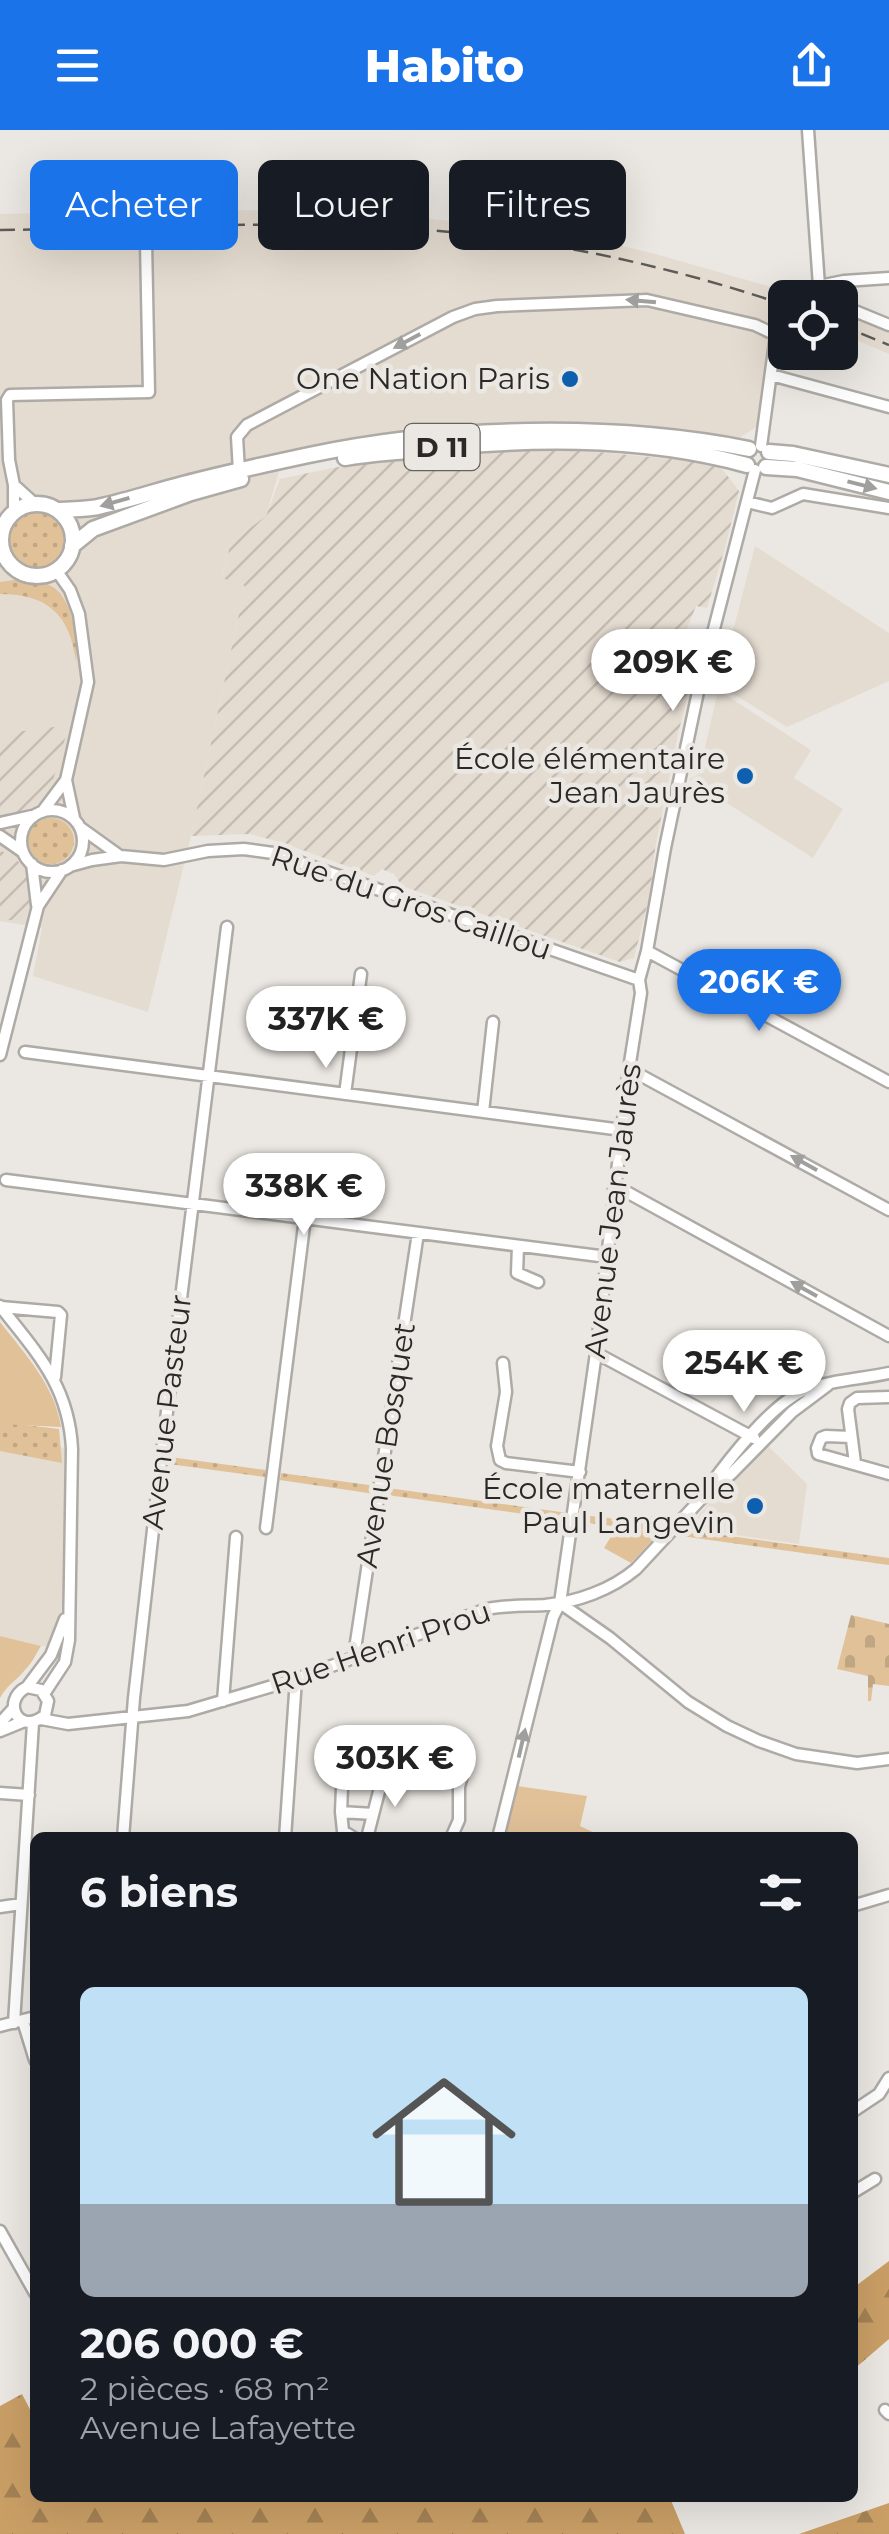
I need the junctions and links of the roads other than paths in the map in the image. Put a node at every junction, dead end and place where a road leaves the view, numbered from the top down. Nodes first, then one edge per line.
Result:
1 (808, 130) edge
2 (146, 250) edge
3 (889, 278) edge
4 (818, 280) edge
5 (844, 280) edge
6 (858, 312) edge
7 (889, 326) edge
8 (771, 375) junction
9 (889, 406) edge
10 (758, 458) junction
11 (239, 470) junction
12 (889, 475) edge
13 (14, 485) junction
14 (889, 492) edge
15 (747, 502) junction
16 (35, 504) junction
17 (889, 508) edge
18 (57, 510) junction
19 (14, 512) junction
20 (0, 540) edge
21 (72, 546) junction
22 (16, 569) junction
23 (56, 570) junction
24 (0, 574) edge
25 (66, 780) junction
26 (38, 814) junction
27 (0, 822) edge
28 (77, 824) junction
29 (0, 836) edge
30 (23, 852) junction
31 (121, 856) junction
32 (32, 864) junction
33 (66, 868) junction
34 (38, 906) junction
35 (228, 928) dead end
36 (647, 951) junction
37 (361, 974) dead end
38 (639, 980) junction
39 (494, 1022) dead end
40 (25, 1052) dead end
41 (0, 1054) edge
42 (629, 1069) junction
43 (208, 1076) junction
44 (889, 1082) edge
45 (345, 1094) junction
46 (484, 1112) junction
47 (622, 1130) junction
48 (6, 1180) dead end
49 (614, 1188) junction
50 (193, 1204) junction
51 (889, 1210) edge
52 (305, 1218) junction
53 (418, 1233) junction
54 (518, 1246) junction
55 (607, 1257) junction
56 (538, 1282) dead end
57 (0, 1306) edge
58 (889, 1336) edge
59 (596, 1353) junction
60 (502, 1363) dead end
61 (889, 1373) edge
62 (54, 1378) junction
63 (889, 1397) edge
64 (851, 1436) junction
65 (756, 1439) junction
66 (855, 1463) junction
67 (580, 1472) junction
68 (889, 1474) edge
69 (266, 1528) dead end
70 (236, 1537) dead end
71 (560, 1602) junction
72 (68, 1605) junction
73 (359, 1656) junction
74 (296, 1679) junction
75 (27, 1687) junction
76 (46, 1700) junction
77 (223, 1701) junction
78 (12, 1710) junction
79 (132, 1717) junction
80 (32, 1721) junction
81 (0, 1722) edge
82 (68, 1724) junction
83 (0, 1732) edge
84 (467, 1756) dead end
85 (889, 1759) edge
86 (344, 1763) dead end
87 (384, 1772) dead end
88 (0, 1793) edge
89 (28, 1795) junction
90 (341, 1812) junction
91 (373, 1814) junction
92 (122, 1832) edge
93 (285, 1832) edge
94 (345, 1832) edge
95 (368, 1832) edge
96 (454, 1832) edge
97 (499, 1832) edge
98 (889, 1895) edge
99 (21, 1904) junction
100 (858, 1905) edge
101 (0, 1907) edge
102 (30, 2019) edge
103 (18, 2022) junction
104 (0, 2026) edge
105 (30, 2049) edge
106 (889, 2078) edge
107 (858, 2108) edge
108 (875, 2179) dead end
109 (858, 2189) edge
110 (0, 2231) edge
111 (30, 2284) edge

1 - 4 street
2 - 13 street
3 - 5 street
6 - 7 street
8 - 9 street
8 - 10 street, Avenue Jean Jaurès
8 -> 11 street, Avenue Jean Jaurès
10 - 11 main road, D 11
10 - 12 main road, D 11
10 -> 14 main road, D 11
10 - 15 street, Avenue Jean Jaurès
10 - 21 main road, D 11
11 -> 18 main road, D 11
13 - 16 street
13 - 19 street
15 - 17 street
15 - 36 street, Avenue Jean Jaurès
16 - 18 main road
16 - 19 main road
18 - 21 main road
19 - 20 main road
20 - 22 main road
21 - 23 main road
22 - 23 main road
22 - 24 main road
23 - 25 street
25 - 26 street
25 - 28 street
26 - 27 street
26 - 28 street
26 - 30 street
28 - 31 street
28 - 33 street
29 - 30 street
30 - 32 street
31 - 33 street, Rue du Gros Caillou
31 - 38 street, Rue du Gros Caillou
32 - 33 street
32 - 34 street
33 - 34 street
34 - 41 street
35 - 43 street, Avenue Pasteur
36 - 38 street, Avenue Jean Jaurès
36 - 44 street
37 - 45 street
38 - 42 street, Avenue Jean Jaurès
39 - 46 street
40 - 43 street
42 - 47 street, Avenue Jean Jaurès
51 -> 42 street
43 - 45 street
43 - 50 street, Avenue Pasteur
45 - 46 street
46 - 47 street
47 - 49 street, Avenue Jean Jaurès
48 - 50 street
49 - 55 street, Avenue Jean Jaurès
58 -> 49 street
50 - 52 street
50 - 79 street, Avenue Pasteur
52 - 53 street
52 - 69 street
53 - 54 street
53 - 73 street, Avenue Bosquet
54 - 55 street
54 - 56 street
55 - 59 street, Avenue Jean Jaurès
57 - 62 street
57 - 62 street
59 - 65 street
59 - 67 street, Avenue Jean Jaurès
60 - 67 street
61 - 65 street, Rue Henri Prou
62 - 72 street
63 - 64 street
64 - 66 street
64 - 66 street
65 - 71 street, Rue Henri Prou
66 - 68 street
67 - 71 street, Avenue Jean Jaurès
70 - 77 street
71 - 73 street, Rue Henri Prou
71 - 85 street
97 -> 71 street, Avenue Jean Jaurès
72 - 75 street
72 - 76 street
73 - 74 street, Rue Henri Prou
74 - 77 street, Rue Henri Prou
74 - 93 street
75 - 76 street
75 - 78 street
76 - 80 street
76 - 82 street
77 - 79 street, Rue Henri Prou
78 - 80 street
78 - 81 street
79 - 82 street, Rue Henri Prou
79 - 92 street, Avenue Pasteur
80 - 82 street, Rue Henri Prou
80 - 83 street
80 - 89 street
84 - 96 street
86 - 90 street
87 - 91 street
88 - 89 street
89 - 99 street
90 - 91 street
90 - 94 street
91 - 95 street
98 - 100 street
99 - 101 street
99 - 103 street
102 - 103 street
103 - 104 street
103 - 105 street
106 - 107 street
108 - 109 street
110 - 111 street

